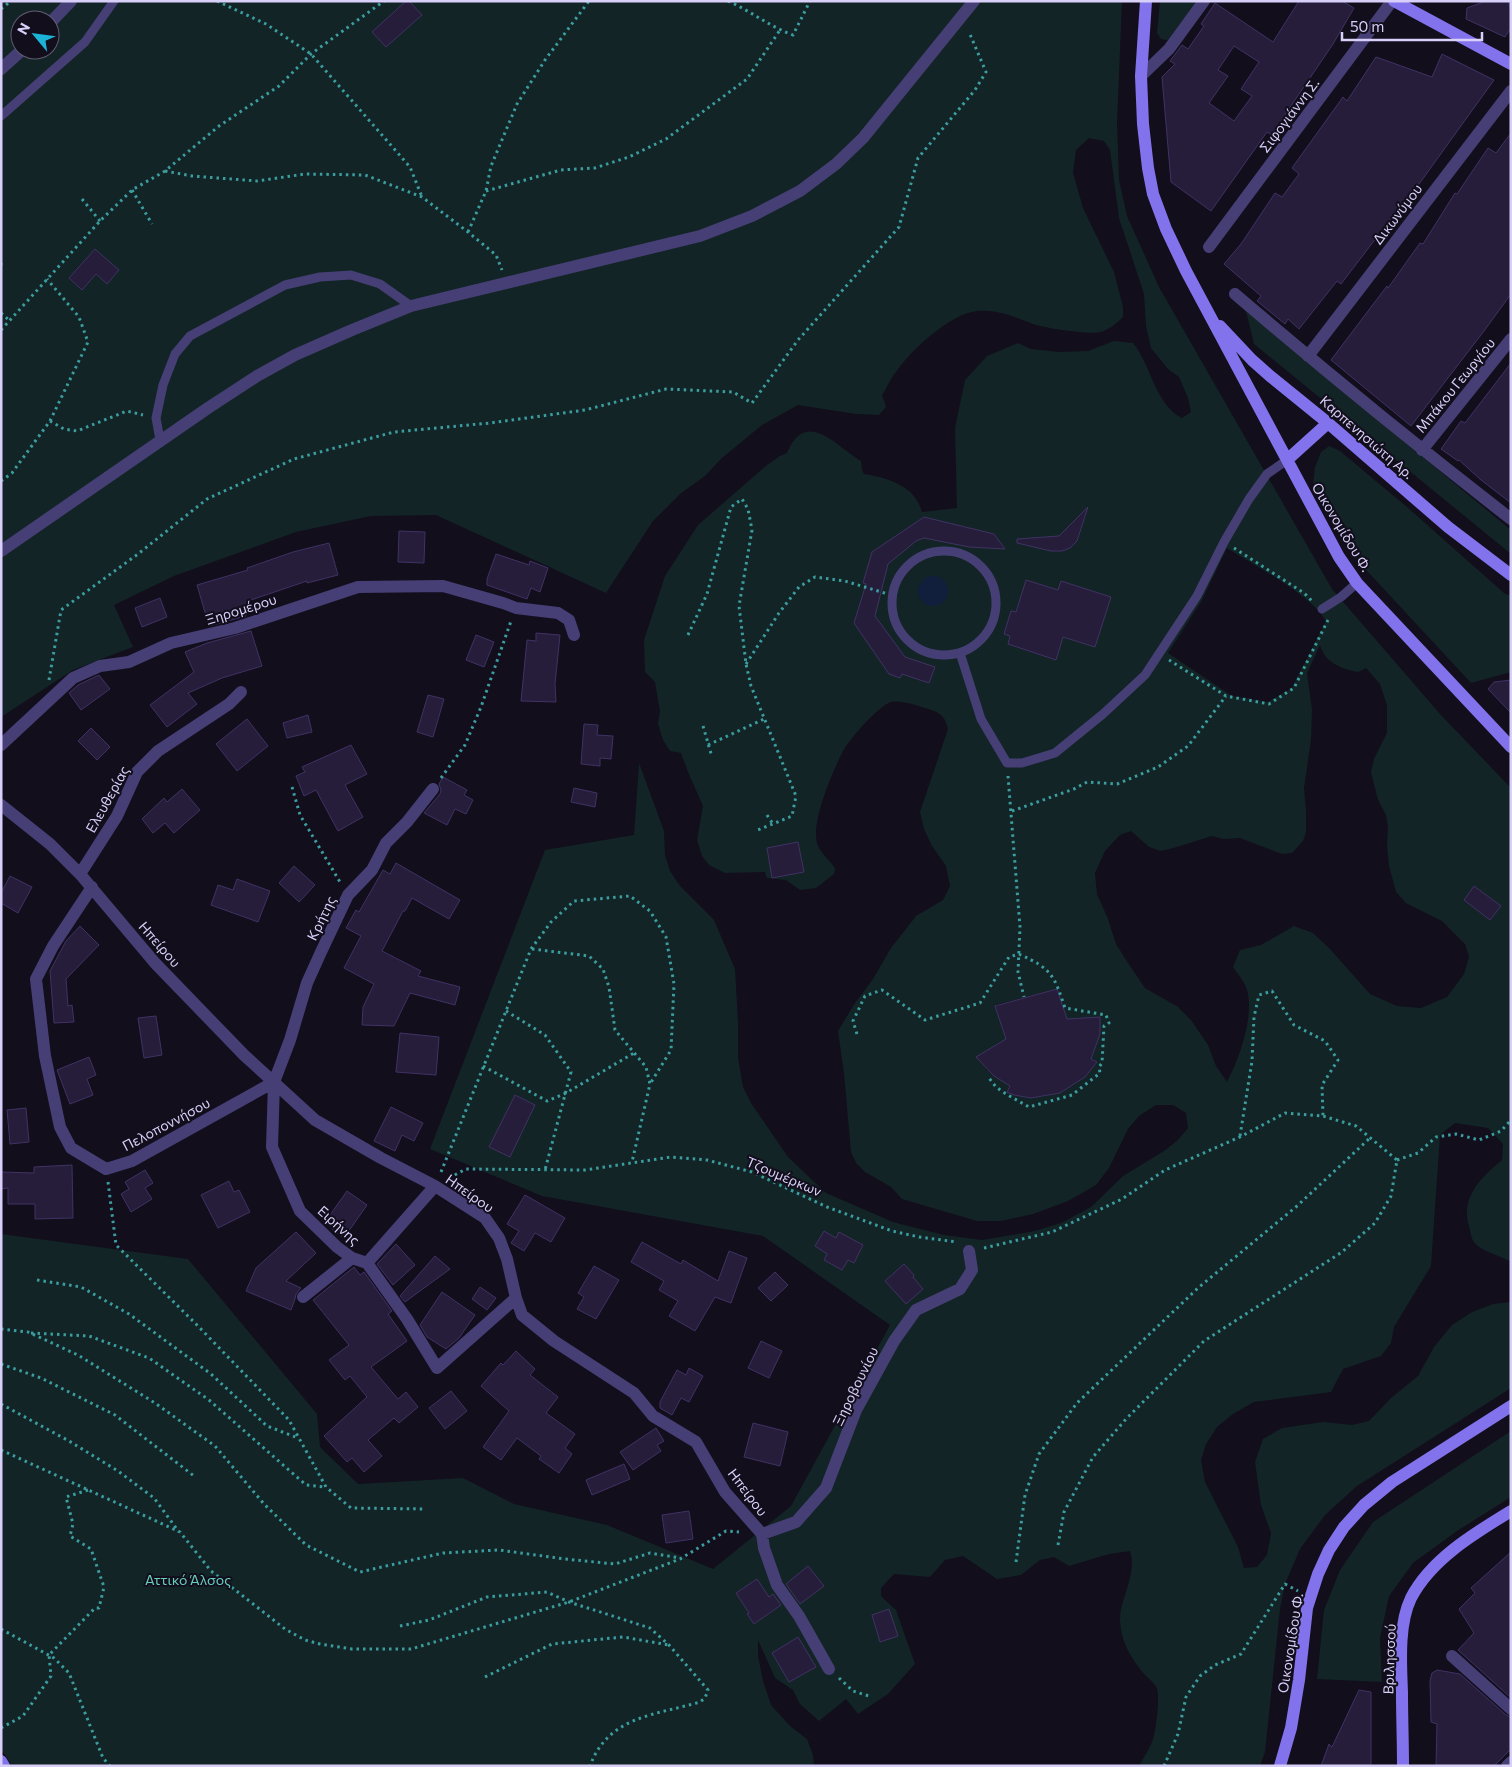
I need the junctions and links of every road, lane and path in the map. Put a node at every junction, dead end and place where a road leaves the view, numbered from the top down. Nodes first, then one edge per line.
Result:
1 (11, 1) edge
2 (71, 1) edge
3 (114, 1) edge
4 (218, 1) edge
5 (384, 1) edge
6 (589, 1) edge
7 (728, 1) edge
8 (810, 1) edge
9 (974, 1) edge
10 (1146, 1) edge
11 (1204, 1) edge
12 (1393, 1) edge
13 (1, 9) edge
14 (60, 13) edge
15 (962, 16) junction
16 (780, 30) junction
17 (311, 54) junction
18 (11, 60) edge
19 (1511, 64) edge
20 (1, 69) edge
21 (1141, 76) junction
22 (1511, 91) edge
23 (1, 116) edge
24 (165, 171) junction
25 (132, 190) junction
26 (486, 191) junction
27 (422, 197) junction
28 (82, 199) dead end
29 (100, 221) junction
30 (152, 224) dead end
31 (468, 232) junction
32 (1209, 246) dead end
33 (47, 279) junction
34 (507, 282) junction
35 (1235, 294) dead end
36 (412, 306) junction
37 (1, 313) edge
38 (1210, 315) junction
39 (10, 321) junction
40 (1, 330) edge
41 (1511, 339) edge
42 (1308, 356) junction
43 (156, 418) junction
44 (50, 421) junction
45 (1328, 423) junction
46 (160, 440) junction
47 (1422, 450) junction
48 (1287, 460) junction
49 (1, 481) edge
50 (1511, 519) edge
51 (1224, 542) junction
52 (1, 551) edge
53 (1511, 575) edge
54 (1357, 583) junction
55 (892, 595) junction
56 (516, 608) junction
57 (1322, 609) junction
58 (574, 635) dead end
59 (688, 635) dead end
60 (960, 653) junction
61 (1160, 654) junction
62 (746, 664) junction
63 (241, 692) dead end
64 (1226, 696) junction
65 (46, 702) junction
66 (764, 718) junction
67 (703, 726) dead end
68 (1, 745) edge
69 (708, 745) junction
70 (1511, 747) edge
71 (712, 757) dead end
72 (1007, 763) junction
73 (292, 787) dead end
74 (433, 789) joint
75 (1, 805) edge
76 (1012, 811) junction
77 (767, 815) dead end
78 (773, 824) junction
79 (758, 830) dead end
80 (80, 874) junction
81 (92, 887) junction
82 (348, 895) junction
83 (531, 949) junction
84 (1019, 954) junction
85 (1024, 997) dead end
86 (506, 1011) junction
87 (857, 1034) dead end
88 (634, 1053) junction
89 (483, 1066) junction
90 (988, 1078) dead end
91 (274, 1082) junction
92 (650, 1084) junction
93 (566, 1093) junction
94 (1323, 1116) junction
95 (1511, 1120) edge
96 (1240, 1137) junction
97 (1370, 1137) junction
98 (1397, 1160) junction
99 (632, 1162) junction
100 (106, 1169) junction
101 (545, 1170) junction
102 (436, 1186) junction
103 (969, 1251) junction
104 (352, 1258) junction
105 (367, 1263) junction
106 (37, 1280) dead end
107 (303, 1297) dead end
108 (516, 1298) junction
109 (1, 1329) edge
110 (28, 1332) junction
111 (1, 1364) edge
112 (1, 1404) edge
113 (1511, 1406) edge
114 (298, 1438) junction
115 (1, 1450) edge
116 (194, 1476) dead end
117 (326, 1487) junction
118 (88, 1490) junction
119 (426, 1510) dead end
120 (1511, 1511) edge
121 (180, 1532) junction
122 (762, 1534) junction
123 (1058, 1546) dead end
124 (680, 1559) junction
125 (1016, 1562) dead end
126 (1310, 1599) junction
127 (569, 1602) junction
128 (400, 1626) dead end
129 (1, 1629) edge
130 (669, 1645) junction
131 (49, 1655) junction
132 (1452, 1656) dead end
133 (829, 1669) joint
134 (485, 1677) dead end
135 (872, 1697) dead end
136 (1511, 1709) edge
137 (1, 1728) edge
138 (1, 1761) edge
139 (1511, 1762) edge
140 (4, 1766) edge
141 (110, 1766) edge
142 (590, 1766) edge
143 (1164, 1766) edge
144 (1280, 1766) edge
145 (1403, 1766) edge
146 (1507, 1766) edge

1 - 13 path
2 - 14 street
3 - 23 lane
4 - 17 path
5 - 17 path
6 - 26 path
7 - 16 path
8 - 16 path
9 - 15 street
10 - 21 street
11 - 21 street
12 - 19 street
12 - 32 street, Σιφογιάννη Σ.
15 - 34 street
15 - 65 path
16 - 26 path
17 - 24 path
17 - 27 path
18 - 20 street
21 - 38 street
22 - 42 street, Δικωνύμου
24 - 25 path
24 - 27 path
25 - 29 path
25 - 30 path
26 - 31 path
27 - 31 path
28 - 29 path
29 - 33 path
31 - 34 path
33 - 39 path
33 - 44 path
34 - 36 street
35 - 42 street, Καρπενησιώτη Αρ.
36 - 43 lane
36 - 46 street
37 - 39 path
38 - 45 street, Καρπενησιώτη Αρ.
38 - 48 street, Οικονομίδου Φ.
39 - 40 path
41 - 47 street, Μπάκου Γεωργίου
42 - 47 street, Καρπενησιώτη Αρ.
43 - 44 path
43 - 46 lane
44 - 49 path
45 - 48 street
45 - 53 street, Καρπενησιώτη Αρ.
46 - 52 street
47 - 50 street, Καρπενησιώτη Αρ.
48 - 51 lane
48 - 54 street, Οικονομίδου Φ.
51 - 57 path
51 - 61 lane
54 - 57 lane
54 - 70 street, Οικονομίδου Φ.
55 - 60 lane
55 - 60 lane
55 - 62 path
56 - 58 street, Ξηρομέρου
56 - 65 street, Ξηρομέρου
56 - 74 path
57 - 64 path
59 - 62 path
60 - 72 lane
61 - 64 path
61 - 72 lane
62 - 66 path
63 - 80 street, Ελευθερίας
64 - 76 path
65 - 68 street, Ξηρομέρου
66 - 69 path
66 - 78 path
67 - 69 path
69 - 71 path
72 - 76 path
73 - 82 path
74 - 82 street, Κρήτης
75 - 80 street, Ηπείρου
76 - 84 path
77 - 78 path
78 - 79 path
80 - 81 street, Ηπείρου
81 - 91 street, Ηπείρου
81 - 100 street
82 - 91 street, Κρήτης
83 - 86 path
83 - 88 path
83 - 92 path
84 - 85 path
84 - 87 path
84 - 90 path
86 - 89 path
86 - 93 path
88 - 92 path
88 - 93 path
89 - 93 path
89 - 102 path
91 - 100 street, Πελοποννήσου
91 - 102 street, Ηπείρου
91 - 104 street, Ειρήνης
92 - 99 path
93 - 101 path
94 - 96 path
94 - 96 path
94 - 97 path
95 - 98 path
96 - 103 path
97 - 98 path
97 - 125 path
98 - 123 path
99 - 101 path, Τζουμέρκων
99 - 103 path, Τζουμέρκων
100 - 114 path
101 - 102 path, Τζουμέρκων
102 - 105 street
102 - 108 street, Ηπείρου
103 - 122 street, Ξηροβουνίου
104 - 105 street, Ειρήνης
104 - 107 street
105 - 108 street
106 - 114 path
108 - 122 street, Ηπείρου
109 - 110 path
110 - 117 path
110 - 124 path
111 - 116 path
112 - 121 path
113 - 126 street, Οικονομίδου Φ.
114 - 117 path
115 - 118 path
117 - 119 path
118 - 121 path
118 - 131 path
120 - 145 street, Βριλησσού
121 - 127 path
122 - 124 path
122 - 133 street, Ηπείρου
124 - 127 path
126 - 143 path
126 - 144 street, Οικονομίδου Φ.
127 - 128 path
127 - 130 path
129 - 131 path
130 - 134 path
130 - 142 path
131 - 137 path
131 - 141 path
132 - 136 street
133 - 135 path
138 - 140 street
139 - 146 street

